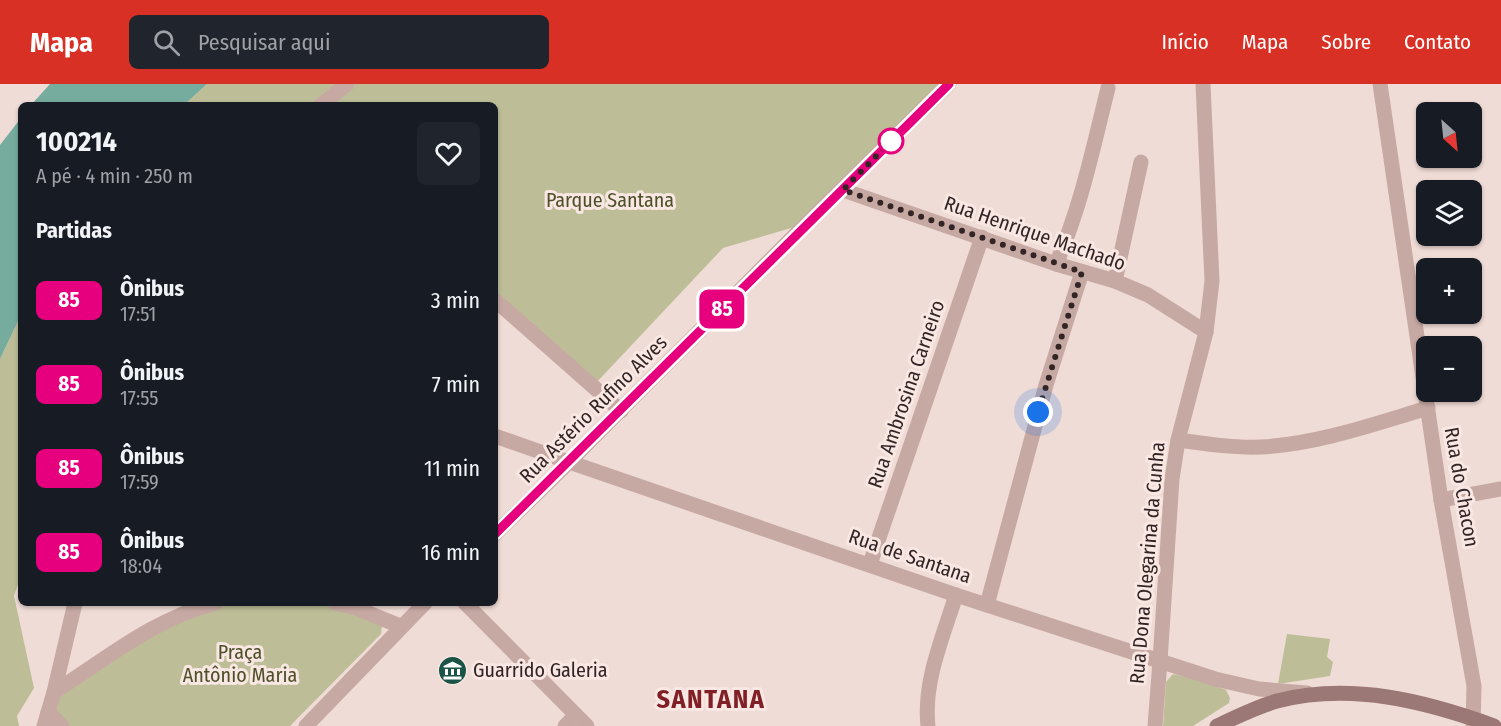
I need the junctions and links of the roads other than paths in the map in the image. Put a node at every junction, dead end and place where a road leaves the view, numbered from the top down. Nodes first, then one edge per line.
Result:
1 (347, 84) edge
2 (949, 84) edge
3 (1203, 84) edge
4 (1380, 84) edge
5 (1108, 88) dead end
6 (325, 102) edge
7 (1141, 162) dead end
8 (843, 190) junction
9 (982, 237) junction
10 (1056, 264) junction
11 (1082, 272) junction
12 (1115, 281) junction
13 (498, 303) edge
14 (1206, 332) junction
15 (1428, 408) junction
16 (621, 411) junction
17 (498, 437) edge
18 (1178, 440) junction
19 (569, 462) junction
20 (1501, 489) edge
21 (1441, 500) junction
22 (498, 531) edge
23 (870, 564) junction
24 (956, 595) junction
25 (987, 605) junction
26 (74, 606) edge
27 (206, 606) edge
28 (348, 606) edge
29 (421, 606) edge
30 (468, 606) edge
31 (400, 626) junction
32 (1160, 661) junction
33 (54, 692) junction
34 (1316, 694) junction
35 (46, 719) edge
36 (581, 720) edge
37 (1474, 722) edge
38 (62, 726) edge
39 (306, 726) edge
40 (565, 726) edge
41 (928, 726) edge
42 (1155, 726) edge
43 (1217, 726) edge
44 (1494, 726) edge

1 - 6 street
2 - 8 street, Rua Astério Rufino Alves
3 - 14 street, Rua Dona Olegarina da Cunha
4 - 15 street, Rua do Chacon
5 - 10 street
7 - 12 street
8 - 9 street, Rua Henrique Machado
8 - 16 street, Rua Astério Rufino Alves
9 - 10 street, Rua Henrique Machado
9 - 23 street, Rua Ambrosina Carneiro
10 - 11 street, Rua Henrique Machado
11 - 12 street, Rua Henrique Machado
11 - 25 street
12 - 14 street, Rua Henrique Machado
13 - 16 street
14 - 18 street, Rua Dona Olegarina da Cunha
15 - 18 street
15 - 21 street, Rua do Chacon
16 - 19 street, Rua Astério Rufino Alves
17 - 19 street, Rua de Santana
18 - 32 street, Rua Dona Olegarina da Cunha
19 - 22 street, Rua Astério Rufino Alves
19 - 23 street, Rua de Santana
20 - 21 street
21 - 37 street, Rua do Chacon
23 - 24 street, Rua de Santana
24 - 25 street, Rua de Santana
24 - 41 street
25 - 32 street, Rua de Santana
26 - 33 street
27 - 33 street
28 - 31 street
29 - 31 street
30 - 36 street
31 - 39 street
32 - 34 street, Rua de Santana
32 - 42 street, Rua Dona Olegarina da Cunha
33 - 35 street
34 - 37 main road
34 - 43 main road
35 - 38 street
36 - 40 street
37 - 44 main road

